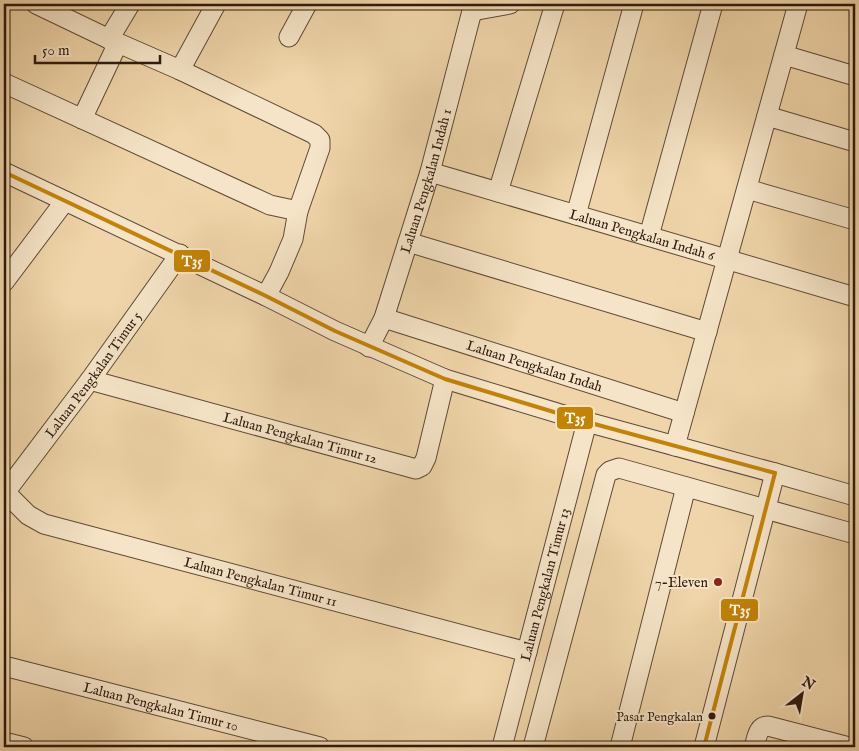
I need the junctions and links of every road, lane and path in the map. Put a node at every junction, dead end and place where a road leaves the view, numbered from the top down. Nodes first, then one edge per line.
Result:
1 (36, 4) edge
2 (130, 4) edge
3 (216, 4) edge
4 (307, 4) edge
5 (510, 4) edge
6 (555, 4) edge
7 (634, 4) edge
8 (713, 4) edge
9 (798, 4) edge
10 (470, 8) edge
11 (289, 37) dead end
12 (114, 41) junction
13 (784, 55) junction
14 (180, 70) junction
15 (855, 76) edge
16 (4, 83) edge
17 (767, 116) junction
18 (82, 119) junction
19 (855, 142) edge
20 (4, 172) edge
21 (430, 172) junction
22 (747, 189) junction
23 (498, 192) junction
24 (65, 201) junction
25 (298, 211) junction
26 (576, 215) junction
27 (855, 220) edge
28 (649, 236) junction
29 (408, 242) junction
30 (180, 254) junction
31 (727, 259) junction
32 (4, 282) edge
33 (266, 296) junction
34 (855, 297) edge
35 (384, 318) junction
36 (707, 332) junction
37 (369, 347) junction
38 (445, 379) junction
39 (90, 380) junction
40 (684, 413) junction
41 (587, 422) junction
42 (675, 446) junction
43 (776, 473) junction
44 (686, 487) junction
45 (4, 493) edge
46 (855, 496) edge
47 (766, 510) junction
48 (855, 534) edge
49 (527, 652) junction
50 (4, 666) edge
51 (504, 740) edge
52 (4, 742) edge
53 (534, 743) edge
54 (24, 747) edge
55 (320, 747) edge
56 (620, 747) edge
57 (704, 747) edge
58 (754, 747) edge
59 (849, 747) edge

1 - 12 street
2 - 12 street
3 - 14 street
4 - 11 street
5 - 10 street
6 - 23 street
7 - 26 street
8 - 28 street
9 - 13 street
10 - 21 street, Laluan Pengkalan Indah 1
12 - 14 street
12 - 18 street
13 - 15 street
13 - 17 street
14 - 25 street
16 - 18 street
17 - 19 street
17 - 22 street
18 - 25 street
20 - 24 street
21 - 23 street, Laluan Pengkalan Indah 6
21 - 29 street, Laluan Pengkalan Indah 1
22 - 27 street
22 - 31 street
23 - 26 street, Laluan Pengkalan Indah 6
24 - 30 street
24 - 32 street
25 - 33 street
26 - 28 street, Laluan Pengkalan Indah 6
28 - 31 street, Laluan Pengkalan Indah 6
29 - 35 street, Laluan Pengkalan Indah 1
29 - 36 street
30 - 33 street
30 - 39 street, Laluan Pengkalan Timur 5
31 - 34 street, Laluan Pengkalan Indah 6
31 - 36 street
33 - 37 street
35 - 37 street, Laluan Pengkalan Indah 1
35 - 40 street, Laluan Pengkalan Indah
36 - 40 street
37 - 38 street
38 - 39 street, Laluan Pengkalan Timur 12
38 - 41 street
39 - 45 street, Laluan Pengkalan Timur 5
40 - 42 street
41 - 42 street
41 - 49 street, Laluan Pengkalan Timur 13
42 - 43 street
43 - 46 street
43 - 47 street
44 - 47 street
44 - 53 street
44 - 56 street
45 - 49 street, Laluan Pengkalan Timur 11
47 - 48 street
47 - 57 street
49 - 51 street, Laluan Pengkalan Timur 13
50 - 55 street, Laluan Pengkalan Timur 10
51 - 53 street
52 - 54 street
58 - 59 street

